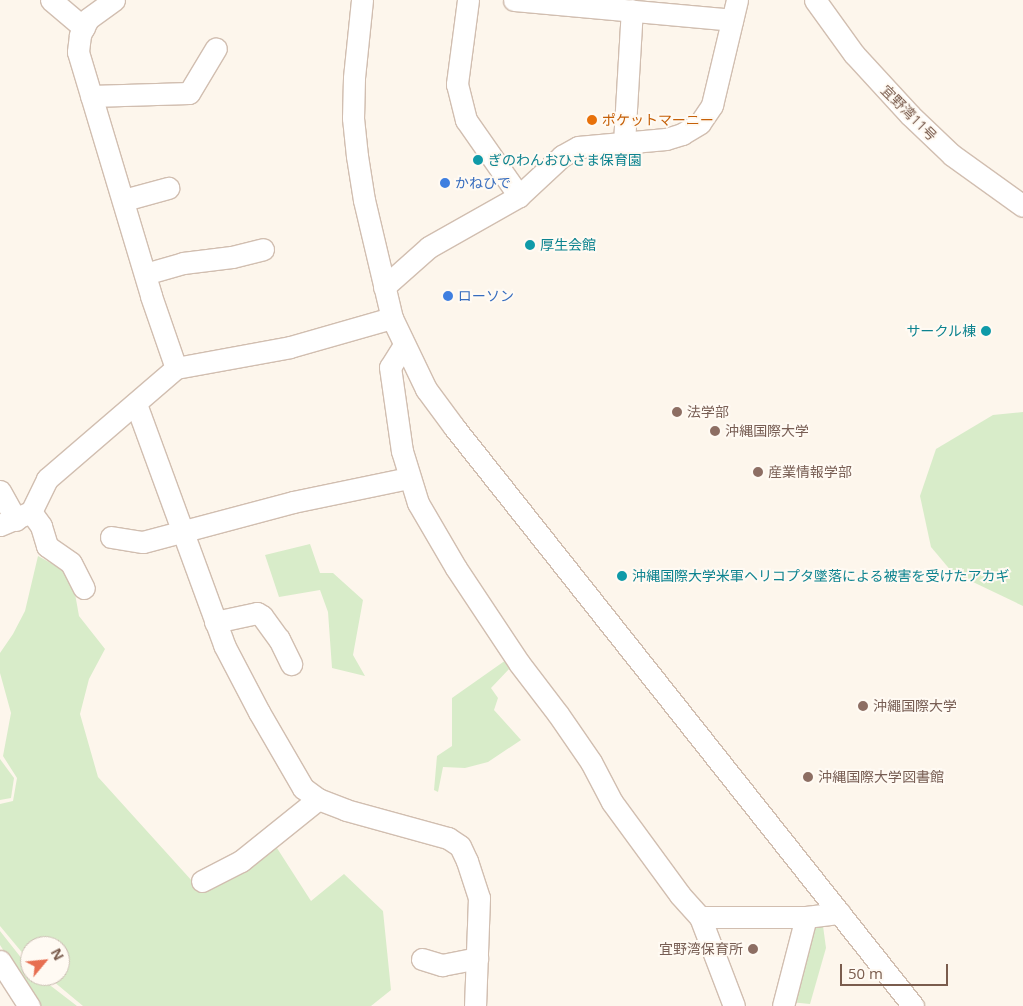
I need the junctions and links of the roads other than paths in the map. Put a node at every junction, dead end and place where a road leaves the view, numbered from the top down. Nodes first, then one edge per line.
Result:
1 (51, 0) edge
2 (114, 0) edge
3 (362, 0) edge
4 (468, 0) edge
5 (514, 0) edge
6 (815, 0) edge
7 (562, 3) edge
8 (632, 10) junction
9 (734, 10) edge
10 (84, 28) junction
11 (216, 48) dead end
12 (91, 96) junction
13 (624, 143) junction
14 (168, 188) dead end
15 (519, 196) junction
16 (124, 200) junction
17 (1023, 206) edge
18 (263, 249) dead end
19 (145, 274) junction
20 (384, 288) junction
21 (392, 318) junction
22 (404, 346) junction
23 (176, 368) junction
24 (136, 404) junction
25 (409, 478) junction
26 (0, 491) edge
27 (16, 519) edge
28 (183, 530) junction
29 (111, 537) dead end
30 (84, 588) dead end
31 (215, 622) junction
32 (291, 664) dead end
33 (318, 799) junction
34 (202, 881) dead end
35 (840, 913) junction
36 (700, 917) junction
37 (806, 917) junction
38 (476, 958) junction
39 (422, 959) dead end
40 (0, 961) edge
41 (29, 1006) edge
42 (475, 1006) edge
43 (734, 1006) edge
44 (783, 1006) edge
45 (913, 1006) edge

1 - 10 street
2 - 10 street
3 - 20 street
4 - 15 street
5 - 7 street
6 - 17 street, 宜野湾11号
7 - 8 street
8 - 9 street
8 - 13 street
9 - 13 street
10 - 12 street
11 - 12 street
12 - 16 street
13 - 15 street
14 - 16 street
15 - 20 street
16 - 19 street
18 - 19 street
19 - 23 street
20 - 21 street
21 - 22 street
21 - 23 street
22 - 25 street
22 - 35 street
23 - 24 street
24 - 27 street
24 - 28 street
25 - 28 street
25 - 36 street
26 - 27 street
27 - 30 street
28 - 29 street
28 - 31 street
31 - 32 street
31 - 33 street
33 - 34 street
33 - 38 street
35 - 37 street
35 - 45 street
36 - 37 street
36 - 43 street
37 - 44 street
38 - 39 street
38 - 42 street
40 - 41 street

